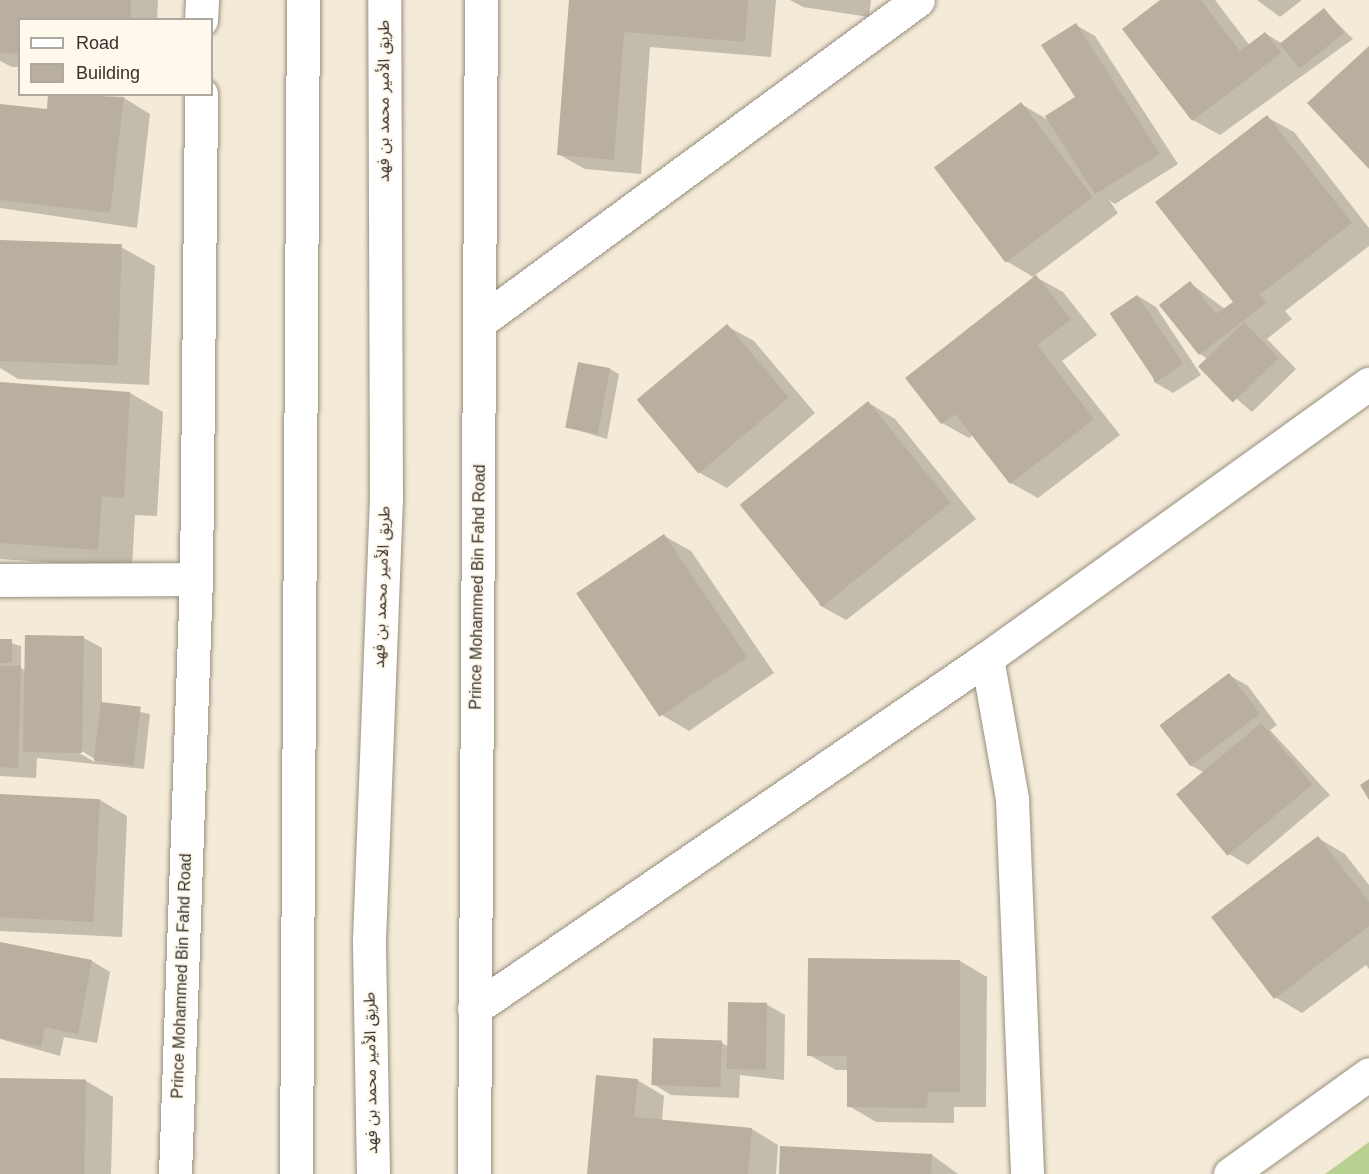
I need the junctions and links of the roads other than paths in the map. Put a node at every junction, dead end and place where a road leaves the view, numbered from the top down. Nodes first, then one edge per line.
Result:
1 (202, 0) edge
2 (303, 0) edge
3 (384, 0) edge
4 (481, 0) edge
5 (918, 0) edge
6 (201, 18) edge
7 (201, 96) edge
8 (481, 321) junction
9 (1369, 384) edge
10 (196, 579) junction
11 (0, 580) edge
12 (987, 658) junction
13 (474, 1009) junction
14 (1369, 1074) edge
15 (175, 1174) edge
16 (296, 1174) edge
17 (373, 1174) edge
18 (474, 1174) edge
19 (1028, 1174) edge
20 (1230, 1174) edge

1 - 6 main road
2 - 16 main road
3 - 17 main road, طريق الأمير محمد بن فهد
4 - 8 main road, Prince Mohammed Bin Fahd Road
5 - 8 main road
7 - 10 main road, Prince Mohammed Bin Fahd Road
8 - 13 main road, Prince Mohammed Bin Fahd Road
9 - 12 main road
10 - 11 main road
10 - 15 main road, Prince Mohammed Bin Fahd Road
12 - 13 main road
12 - 19 main road
13 - 18 main road, Prince Mohammed Bin Fahd Road
14 - 20 main road

